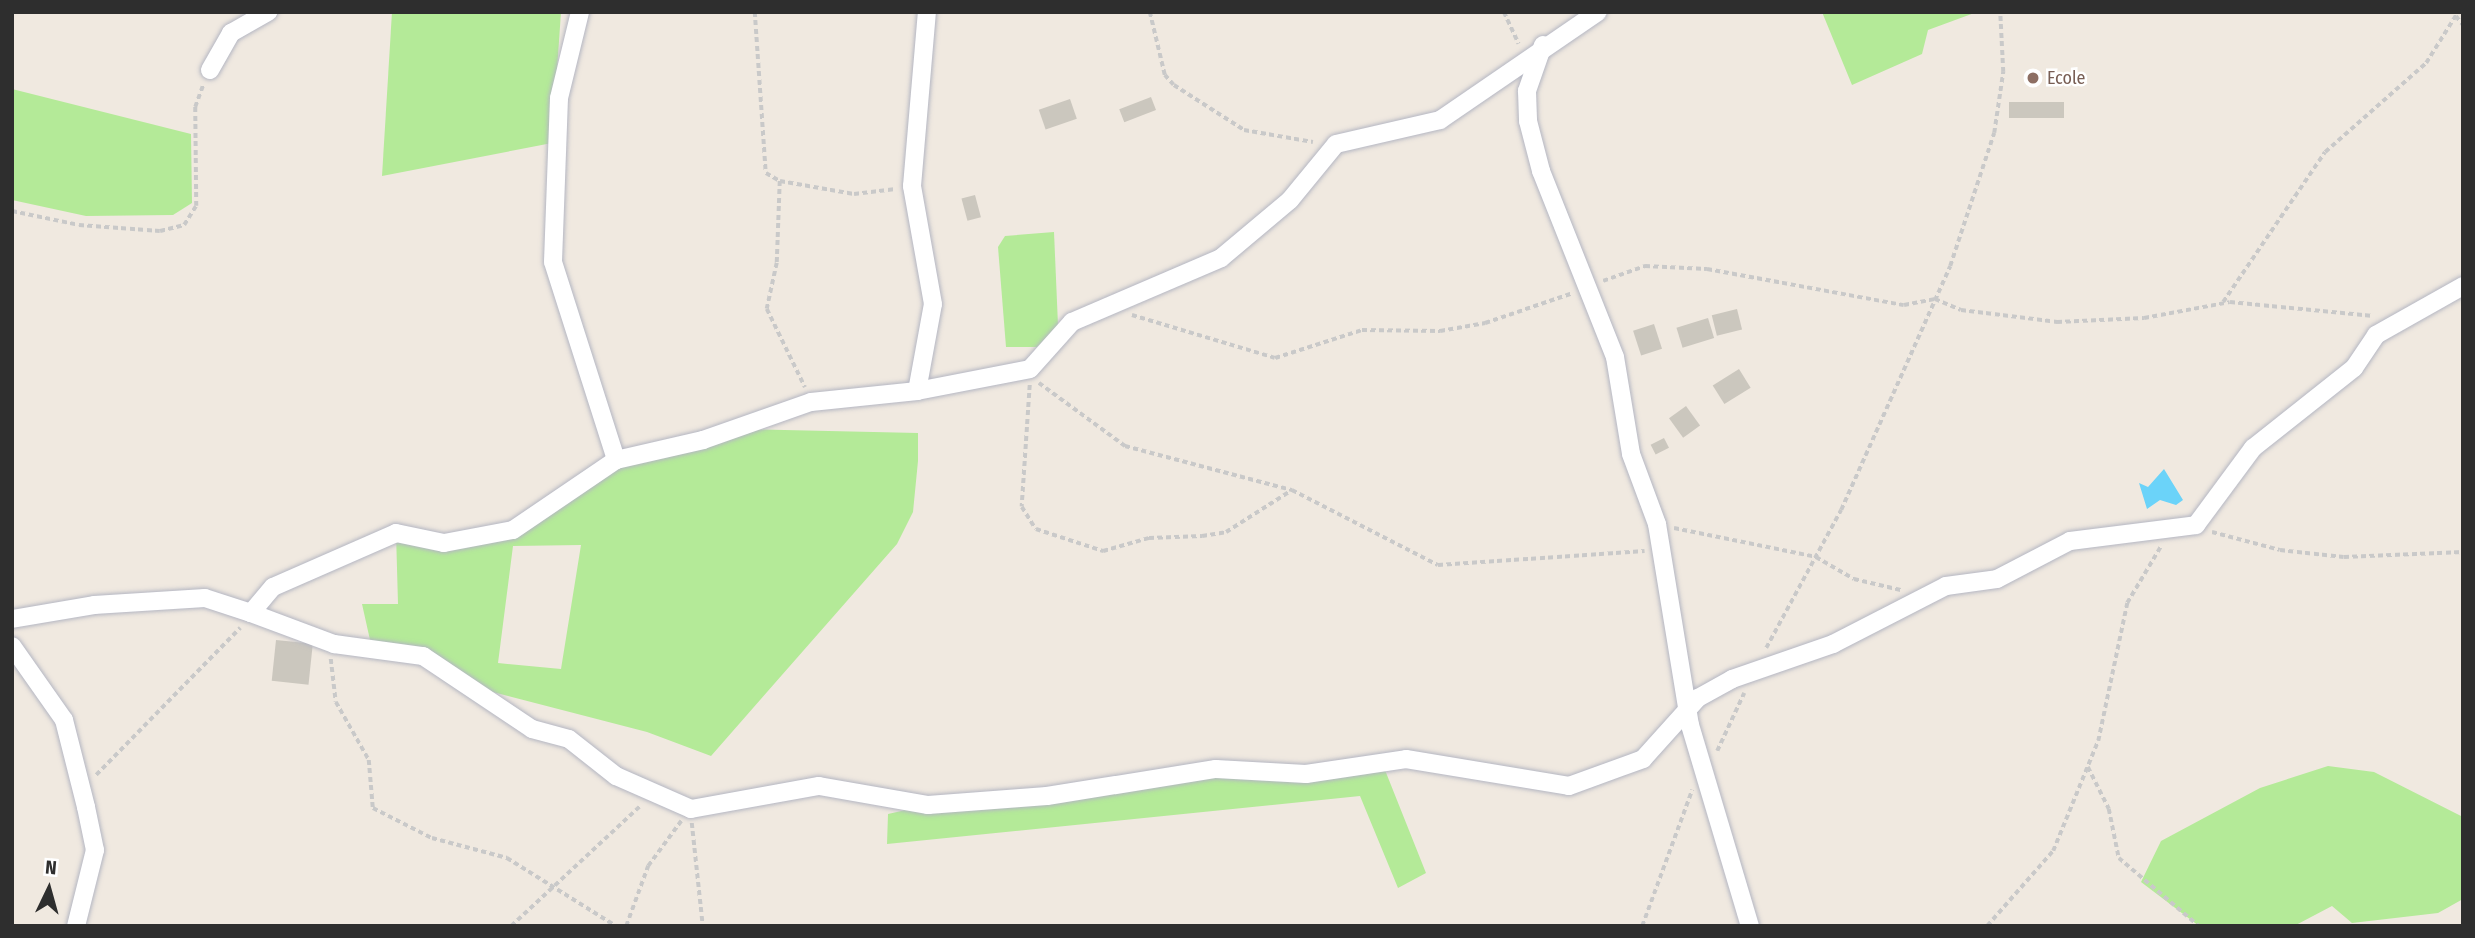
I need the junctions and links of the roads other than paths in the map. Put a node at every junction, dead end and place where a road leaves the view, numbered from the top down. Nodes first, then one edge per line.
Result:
1 (268, 12) edge
2 (580, 12) edge
3 (928, 12) edge
4 (1598, 12) edge
5 (1544, 44) junction
6 (210, 70) road end
7 (2463, 286) edge
8 (917, 391) junction
9 (615, 460) junction
10 (251, 613) junction
11 (12, 619) edge
12 (12, 646) edge
13 (1688, 709) junction
14 (76, 926) edge
15 (1751, 926) edge

1 - 6 street
2 - 9 street
3 - 8 street
4 - 5 street
5 - 8 street
5 - 13 street
7 - 13 street
8 - 9 street
9 - 10 street
10 - 11 street
10 - 13 street
12 - 14 street
13 - 15 street

